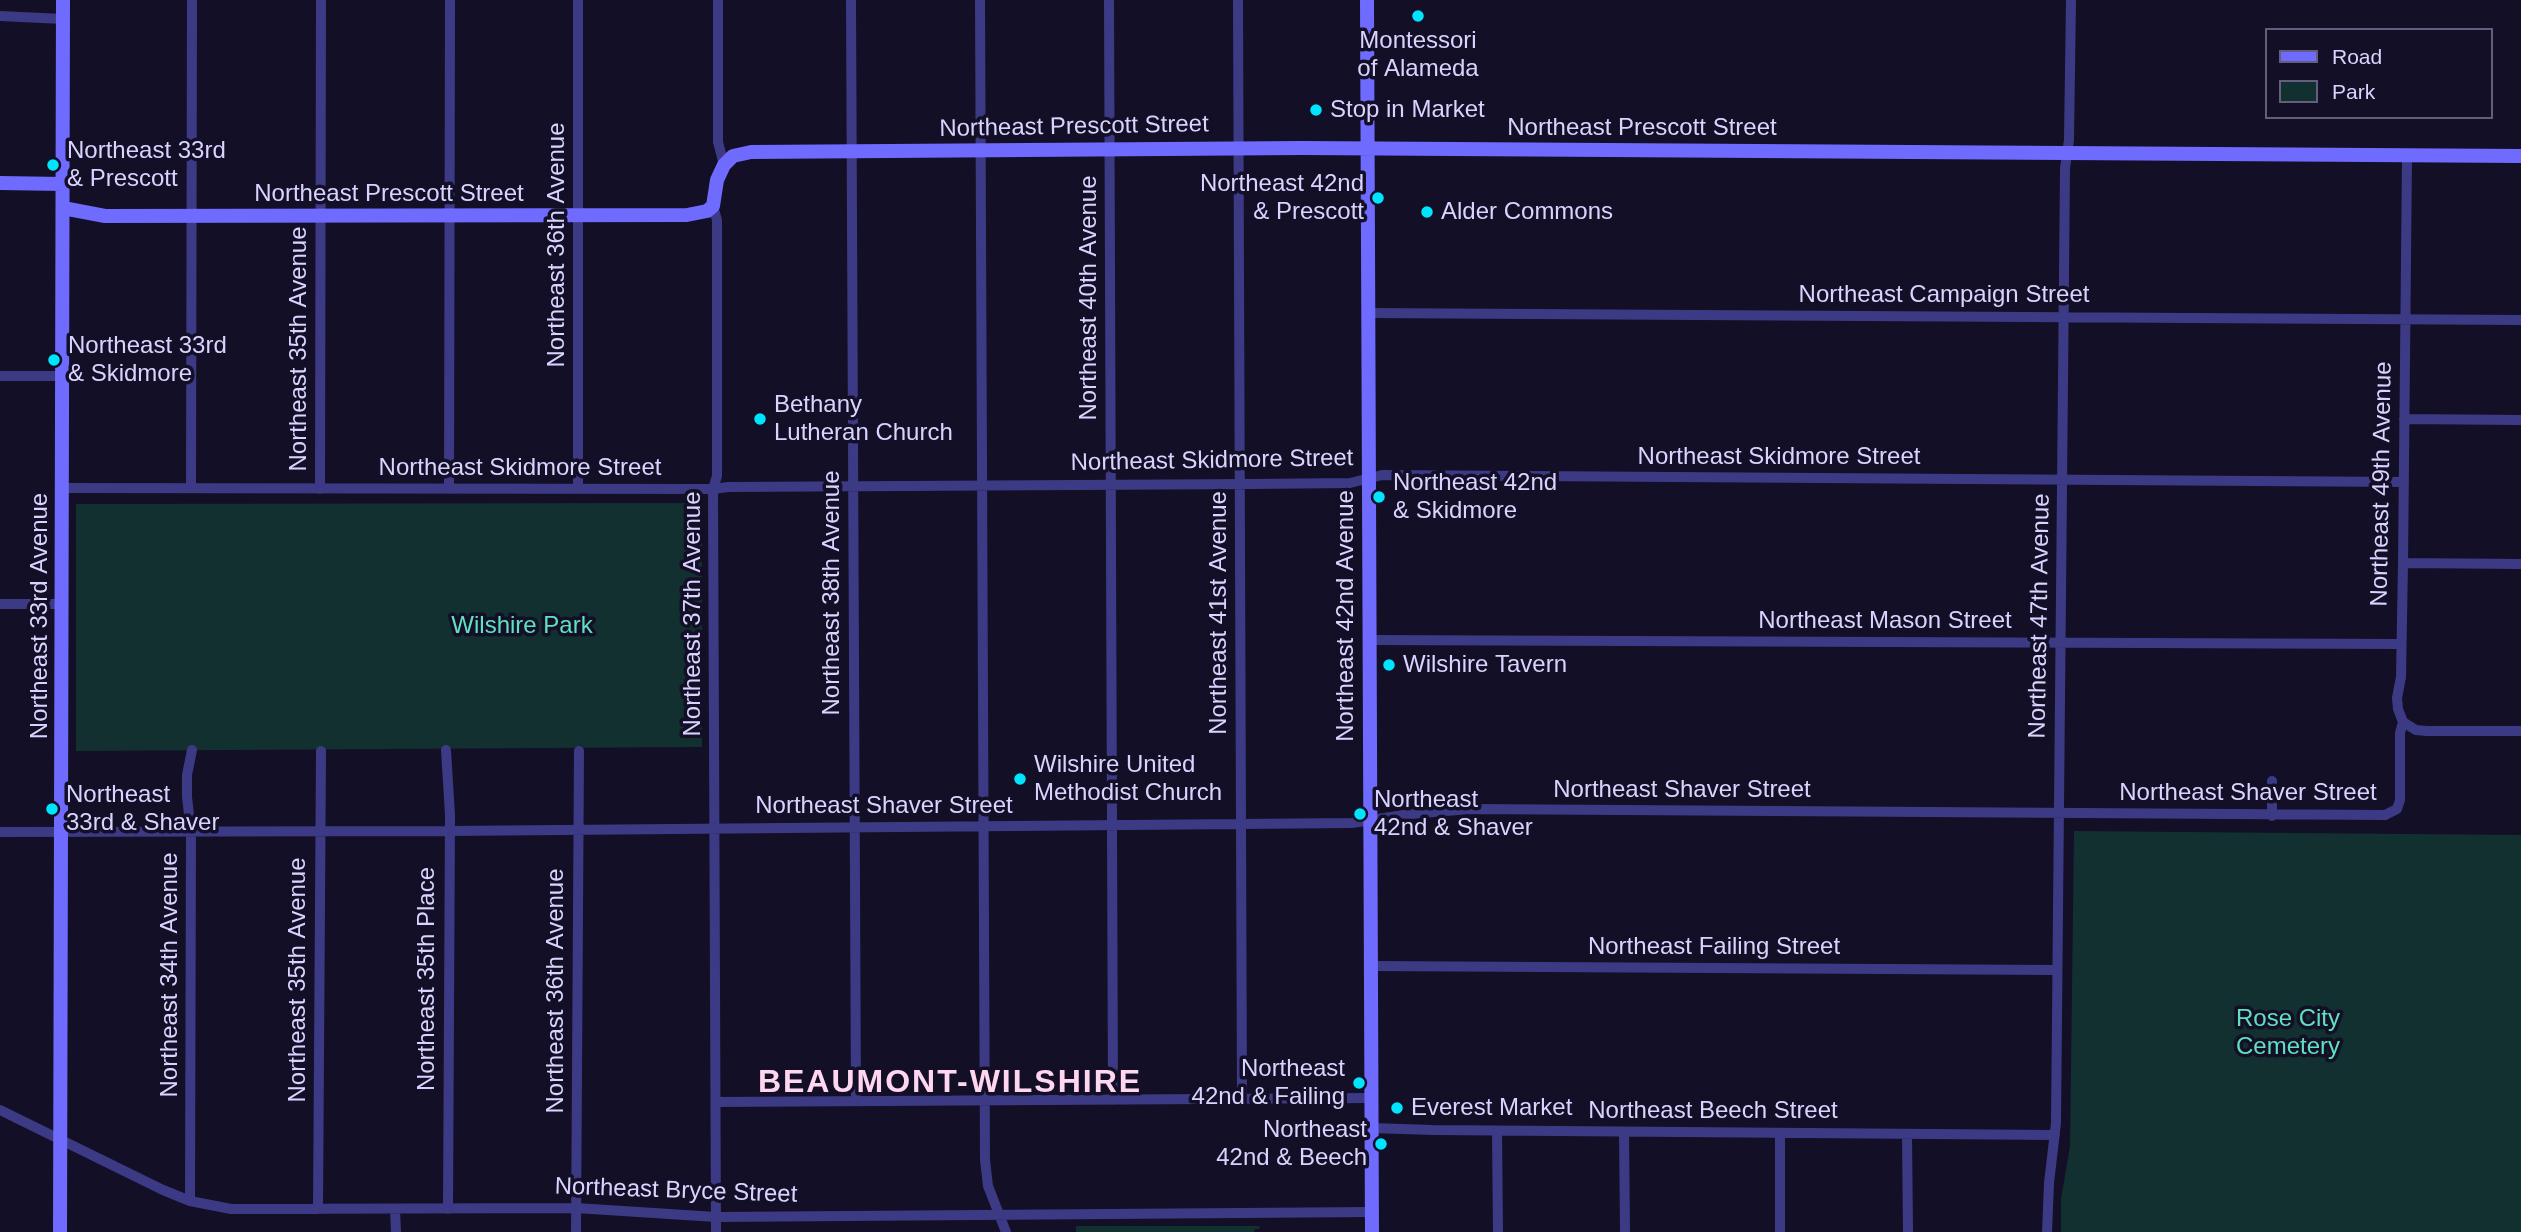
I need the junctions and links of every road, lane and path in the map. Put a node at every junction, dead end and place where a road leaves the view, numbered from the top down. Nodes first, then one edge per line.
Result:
1 (64, 0) edge
2 (192, 0) edge
3 (321, 0) edge
4 (450, 0) edge
5 (578, 0) edge
6 (718, 0) edge
7 (851, 0) edge
8 (980, 0) edge
9 (1110, 0) edge
10 (1238, 0) edge
11 (1367, 0) edge
12 (2071, 0) edge
13 (0, 16) edge
14 (64, 19) junction
15 (1237, 148) junction
16 (1110, 149) junction
17 (1367, 149) junction
18 (980, 151) junction
19 (851, 152) junction
20 (2067, 154) junction
21 (2407, 156) junction
22 (2521, 156) edge
23 (724, 165) junction
24 (0, 183) edge
25 (63, 184) junction
26 (713, 206) junction
27 (63, 208) junction
28 (191, 216) junction
29 (320, 216) junction
30 (449, 217) junction
31 (578, 217) junction
32 (1367, 313) junction
33 (2063, 317) junction
34 (2405, 320) junction
35 (2521, 320) edge
36 (0, 376) edge
37 (63, 376) junction
38 (2404, 419) junction
39 (2521, 420) edge
40 (1368, 478) junction
41 (2062, 480) junction
42 (2403, 482) junction
43 (1239, 484) junction
44 (1111, 485) junction
45 (853, 486) junction
46 (982, 486) junction
47 (63, 488) junction
48 (191, 488) junction
49 (320, 489) junction
50 (449, 489) junction
51 (578, 489) junction
52 (713, 489) junction
53 (2403, 563) junction
54 (2521, 564) edge
55 (0, 604) edge
56 (63, 604) junction
57 (1369, 640) junction
58 (2060, 643) junction
59 (2401, 644) junction
60 (2403, 722) junction
61 (2521, 731) edge
62 (192, 750) dead end
63 (446, 750) dead end
64 (321, 751) dead end
65 (579, 751) dead end
66 (2272, 781) dead end
67 (2396, 809) joint
68 (2059, 813) junction
69 (2272, 816) junction
70 (1370, 819) junction
71 (1241, 824) junction
72 (1112, 825) junction
73 (983, 826) junction
74 (855, 827) junction
75 (716, 828) junction
76 (578, 829) junction
77 (320, 831) junction
78 (448, 831) junction
79 (0, 832) edge
80 (62, 832) junction
81 (191, 832) junction
82 (1370, 965) junction
83 (2057, 970) junction
84 (1371, 1098) junction
85 (1242, 1099) junction
86 (984, 1100) junction
87 (1113, 1100) junction
88 (856, 1101) junction
89 (716, 1102) junction
90 (0, 1110) edge
91 (1371, 1128) junction
92 (1497, 1131) junction
93 (1623, 1132) junction
94 (1780, 1133) junction
95 (1907, 1133) junction
96 (2055, 1135) junction
97 (61, 1141) junction
98 (190, 1201) junction
99 (576, 1208) junction
100 (318, 1209) junction
101 (396, 1209) junction
102 (448, 1209) junction
103 (1371, 1212) junction
104 (999, 1215) junction
105 (716, 1217) junction
106 (60, 1232) edge
107 (396, 1232) edge
108 (576, 1232) edge
109 (716, 1232) edge
110 (1006, 1232) edge
111 (1371, 1232) edge
112 (1498, 1232) edge
113 (1625, 1232) edge
114 (1780, 1232) edge
115 (1908, 1232) edge
116 (2047, 1232) edge

1 - 14 street, Northeast 33rd Avenue
2 - 28 street
3 - 29 street, Northeast 35th Avenue
4 - 30 street
5 - 31 street, Northeast 36th Avenue
6 - 23 street, Northeast 37th Avenue
7 - 19 street, Northeast 38th Avenue
8 - 18 street
9 - 16 street, Northeast 40th Avenue
10 - 15 street, Northeast 41st Avenue
11 - 17 street, Northeast 42nd Avenue
12 - 20 street, Northeast 47th Avenue
13 - 14 street
14 - 25 street, Northeast 33rd Avenue
15 - 16 street, Northeast Prescott Street
15 - 17 street, Northeast Prescott Street
15 - 43 street, Northeast 41st Avenue
16 - 18 street, Northeast Prescott Street
16 - 44 street, Northeast 40th Avenue
17 - 20 street, Northeast Prescott Street
17 - 32 street, Northeast 42nd Avenue
18 - 19 street, Northeast Prescott Street
18 - 46 street
19 - 23 street, Northeast Prescott Street
19 - 45 street, Northeast 38th Avenue
20 - 21 street, Northeast Prescott Street
20 - 33 street, Northeast 47th Avenue
21 - 22 street, Northeast Prescott Street
21 - 34 street, Northeast 49th Avenue
23 - 26 street, Northeast 37th Avenue
24 - 25 street
25 - 27 street, Northeast 33rd Avenue
26 - 31 street, Northeast Prescott Street
26 - 52 street, Northeast 37th Avenue
27 - 28 street, Northeast Prescott Street
27 - 37 street, Northeast 33rd Avenue
28 - 29 street, Northeast Prescott Street
28 - 48 street
29 - 30 street, Northeast Prescott Street
29 - 49 street, Northeast 35th Avenue
30 - 31 street, Northeast Prescott Street
30 - 50 street
31 - 51 street, Northeast 36th Avenue
32 - 33 street, Northeast Campaign Street
32 - 40 street, Northeast 42nd Avenue
33 - 34 street, Northeast Campaign Street
33 - 41 street, Northeast 47th Avenue
34 - 35 street, Northeast Campaign Street
34 - 38 street, Northeast 49th Avenue
36 - 37 street
37 - 47 street, Northeast 33rd Avenue
38 - 39 street
38 - 42 street, Northeast 49th Avenue
40 - 41 street, Northeast Skidmore Street
40 - 43 street, Northeast Skidmore Street
40 - 57 street, Northeast 42nd Avenue
41 - 42 street, Northeast Skidmore Street
41 - 58 street, Northeast 47th Avenue
42 - 53 street, Northeast 49th Avenue
43 - 44 street, Northeast Skidmore Street
43 - 71 street, Northeast 41st Avenue
44 - 46 street, Northeast Skidmore Street
44 - 72 street, Northeast 40th Avenue
45 - 46 street, Northeast Skidmore Street
45 - 52 street, Northeast Skidmore Street
45 - 74 street, Northeast 38th Avenue
46 - 73 street
47 - 48 street, Northeast Skidmore Street
47 - 56 street, Northeast 33rd Avenue
48 - 49 street, Northeast Skidmore Street
49 - 50 street, Northeast Skidmore Street
50 - 51 street, Northeast Skidmore Street
51 - 52 street, Northeast Skidmore Street
52 - 75 street, Northeast 37th Avenue
53 - 54 street
53 - 59 street, Northeast 49th Avenue
55 - 56 street
56 - 80 street, Northeast 33rd Avenue
57 - 58 street, Northeast Mason Street
57 - 70 street, Northeast 42nd Avenue
58 - 59 street, Northeast Mason Street
58 - 68 street, Northeast 47th Avenue
59 - 60 street, Northeast 49th Avenue
60 - 61 street
60 - 67 street, Northeast 49th Avenue
62 - 81 street, Northeast 34th Avenue
63 - 78 street, Northeast 35th Place
64 - 77 street, Northeast 35th Avenue
65 - 76 street, Northeast 36th Avenue
66 - 69 street
67 - 69 street, Northeast Shaver Street
68 - 69 street, Northeast Shaver Street
68 - 70 street, Northeast Shaver Street
68 - 83 street, Northeast 47th Avenue
70 - 71 street, Northeast Shaver Street
70 - 82 street, Northeast 42nd Avenue
71 - 72 street, Northeast Shaver Street
71 - 85 street, Northeast 41st Avenue
72 - 73 street, Northeast Shaver Street
72 - 87 street, Northeast 40th Avenue
73 - 74 street, Northeast Shaver Street
73 - 86 street
74 - 75 street, Northeast Shaver Street
74 - 88 street, Northeast 38th Avenue
75 - 76 street, Northeast Shaver Street
75 - 89 street, Northeast 37th Avenue
76 - 78 street, Northeast Shaver Street
76 - 99 street, Northeast 36th Avenue
77 - 78 street, Northeast Shaver Street
77 - 81 street, Northeast Shaver Street
77 - 100 street, Northeast 35th Avenue
78 - 102 street, Northeast 35th Place
79 - 80 street, Northeast Shaver Street
80 - 81 street, Northeast Shaver Street
80 - 97 street, Northeast 33rd Avenue
81 - 98 street, Northeast 34th Avenue
82 - 83 street, Northeast Failing Street
82 - 84 street, Northeast 42nd Avenue
83 - 96 street, Northeast 47th Avenue
84 - 85 street
84 - 91 street, Northeast 42nd Avenue
85 - 87 street
86 - 87 street
86 - 88 street
86 - 104 street
88 - 89 street
89 - 105 street, Northeast 37th Avenue
90 - 97 street, Northeast Bryce Street
91 - 92 street, Northeast Beech Street
91 - 103 street, Northeast 42nd Avenue
92 - 93 street, Northeast Beech Street
92 - 112 street
93 - 94 street, Northeast Beech Street
93 - 113 street
94 - 95 street, Northeast Beech Street
94 - 114 street
95 - 96 street, Northeast Beech Street
95 - 115 street
96 - 116 street, Northeast 47th Avenue
97 - 98 street, Northeast Bryce Street
97 - 106 street, Northeast 33rd Avenue
98 - 100 street, Northeast Bryce Street
99 - 102 street, Northeast Bryce Street
99 - 105 street, Northeast Bryce Street
99 - 108 street, Northeast 36th Avenue
100 - 101 street, Northeast Bryce Street
101 - 102 street, Northeast Bryce Street
101 - 107 street
103 - 104 street, Northeast Bryce Street
103 - 111 street, Northeast 42nd Avenue
104 - 105 street, Northeast Bryce Street
104 - 110 street
105 - 109 street, Northeast 37th Avenue

